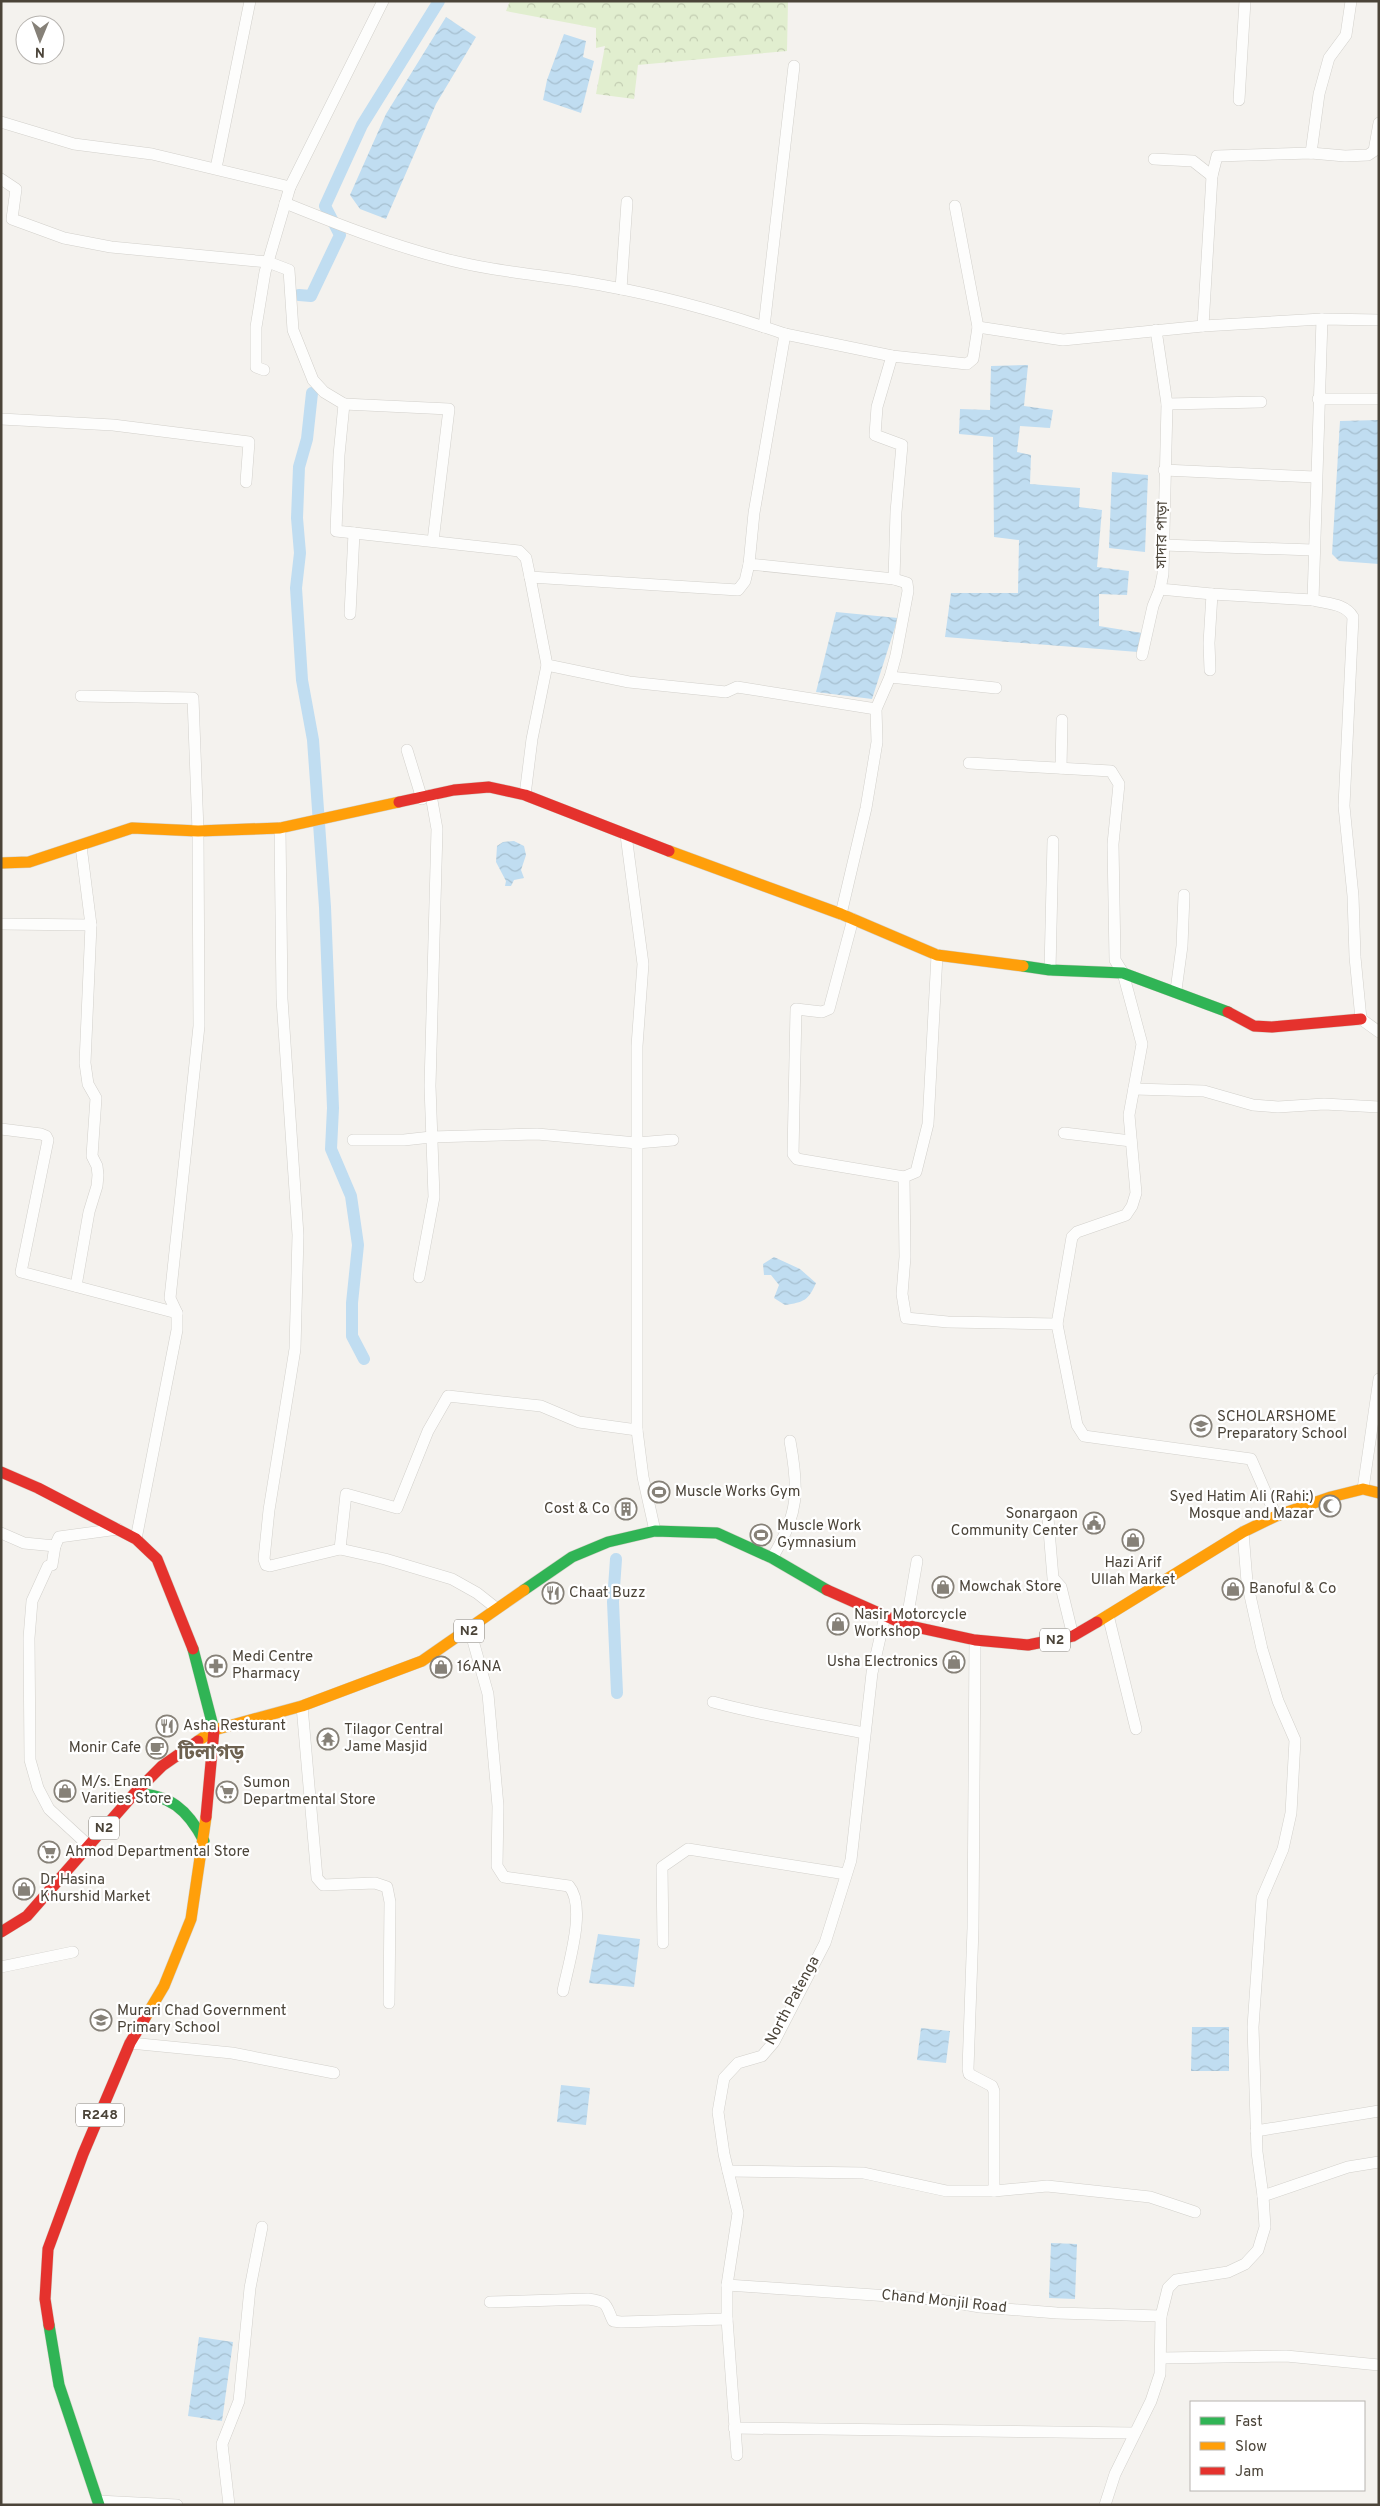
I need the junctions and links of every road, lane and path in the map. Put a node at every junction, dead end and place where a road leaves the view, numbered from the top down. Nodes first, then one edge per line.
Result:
1 (250, 1) edge
2 (383, 1) edge
3 (1245, 1) edge
4 (1351, 1) edge
5 (794, 66) dead end
6 (1239, 100) dead end
7 (1, 122) edge
8 (1379, 124) edge
9 (1311, 153) junction
10 (1154, 159) dead end
11 (216, 168) junction
12 (1212, 176) junction
13 (1, 179) edge
14 (290, 187) junction
15 (627, 202) dead end
16 (285, 203) junction
17 (955, 206) dead end
18 (268, 262) junction
19 (621, 289) junction
20 (1322, 319) junction
21 (1379, 320) edge
22 (1203, 326) junction
23 (764, 327) junction
24 (978, 327) junction
25 (1156, 330) junction
26 (785, 334) junction
27 (892, 356) junction
28 (264, 370) dead end
29 (1318, 399) junction
30 (1379, 400) edge
31 (1261, 402) dead end
32 (344, 404) junction
33 (1167, 404) junction
34 (1, 419) edge
35 (1164, 470) junction
36 (1315, 476) junction
37 (246, 482) dead end
38 (354, 533) junction
39 (433, 541) junction
40 (1163, 545) junction
41 (1313, 550) junction
42 (749, 564) junction
43 (530, 577) junction
44 (894, 579) junction
45 (1160, 588) junction
46 (1212, 594) junction
47 (1313, 600) junction
48 (350, 614) dead end
49 (1142, 655) dead end
50 (547, 665) junction
51 (1210, 670) dead end
52 (890, 677) junction
53 (996, 688) dead end
54 (81, 696) dead end
55 (876, 709) junction
56 (1062, 720) dead end
57 (407, 750) dead end
58 (969, 763) dead end
59 (1061, 768) junction
60 (525, 794) junction
61 (426, 797) junction
62 (280, 828) junction
63 (198, 831) junction
64 (626, 835) junction
65 (1053, 841) dead end
66 (81, 846) junction
67 (1, 863) edge
68 (1184, 895) dead end
69 (840, 914) junction
70 (853, 919) junction
71 (1, 924) edge
72 (91, 925) junction
73 (937, 955) junction
74 (1050, 970) junction
75 (1123, 973) junction
76 (1176, 990) junction
77 (1361, 1019) junction
78 (1379, 1032) edge
79 (1134, 1089) junction
80 (1379, 1107) edge
81 (1, 1129) edge
82 (1064, 1133) dead end
83 (431, 1136) junction
84 (353, 1140) dead end
85 (673, 1140) dead end
86 (1131, 1141) junction
87 (637, 1143) junction
88 (904, 1178) junction
89 (419, 1277) dead end
90 (76, 1286) junction
91 (177, 1313) junction
92 (1057, 1324) junction
93 (1379, 1379) edge
94 (637, 1430) junction
95 (790, 1441) dead end
96 (1, 1472) edge
97 (1363, 1490) junction
98 (1379, 1493) edge
99 (1276, 1516) junction
100 (1048, 1518) dead end
101 (118, 1529) junction
102 (655, 1531) junction
103 (1243, 1532) junction
104 (1, 1533) edge
105 (136, 1539) junction
106 (55, 1546) junction
107 (340, 1549) junction
108 (772, 1558) junction
109 (917, 1561) dead end
110 (496, 1608) junction
111 (1108, 1615) junction
112 (885, 1616) junction
113 (906, 1625) junction
114 (470, 1630) junction
115 (1073, 1636) junction
116 (975, 1640) junction
117 (713, 1702) dead end
118 (302, 1706) junction
119 (1136, 1729) dead end
120 (214, 1730) junction
121 (864, 1733) junction
122 (134, 1794) junction
123 (204, 1840) junction
124 (88, 1846) junction
125 (846, 1874) junction
126 (1, 1932) edge
127 (663, 1943) dead end
128 (73, 1952) dead end
129 (1, 1967) edge
130 (563, 1991) dead end
131 (389, 2003) dead end
132 (130, 2043) junction
133 (334, 2073) dead end
134 (1379, 2111) edge
135 (1256, 2131) junction
136 (1379, 2162) edge
137 (728, 2172) junction
138 (994, 2191) junction
139 (1263, 2196) junction
140 (1195, 2212) dead end
141 (262, 2227) dead end
142 (727, 2285) junction
143 (490, 2302) dead end
144 (1162, 2316) junction
145 (727, 2319) junction
146 (1160, 2358) junction
147 (1379, 2365) edge
148 (734, 2428) junction
149 (1134, 2433) junction
150 (737, 2456) dead end
151 (98, 2503) edge
152 (177, 2505) edge
153 (229, 2505) edge
154 (1105, 2505) edge

1 - 11 street
2 - 14 street
3 - 6 street
4 - 9 street
5 - 23 street
7 - 11 street
8 - 9 street
9 - 12 street
10 - 12 street
11 - 14 street
12 - 22 street
13 - 18 street
14 - 16 street
15 - 19 street
16 - 18 street
16 - 19 street
17 - 24 street
18 - 28 street
18 - 32 street
19 - 23 street
20 - 21 street
20 - 22 street
20 - 29 street
22 - 25 street
23 - 26 street
24 - 25 street
24 - 27 street
25 - 33 street, সাদার পাড়া
26 - 27 street
26 - 42 street
27 - 44 street
29 - 30 street
29 - 36 street
31 - 33 street
32 - 38 street
32 - 39 street
33 - 35 street, সাদার পাড়া
34 - 37 street
35 - 36 street
35 - 40 street, সাদার পাড়া
36 - 41 street
38 - 39 street
38 - 48 street
39 - 43 street
40 - 41 street
40 - 45 street, সাদার পাড়া
41 - 47 street
42 - 43 street
42 - 44 street
43 - 50 street
44 - 52 street
45 - 46 street, সাদার পাড়া
45 - 49 street
46 - 47 street, সাদার পাড়া
46 - 51 street
47 - 77 street, সাদার পাড়া
50 - 55 street
50 - 60 street
52 - 53 street
52 - 55 street
54 - 63 street
55 - 69 street
56 - 59 street
57 - 61 street
58 - 59 street
59 - 75 street
60 - 61 main road
60 - 64 main road
61 - 62 main road
61 - 83 street
62 - 63 main road
62 - 107 street
63 - 66 main road
63 - 91 street
64 - 69 main road
64 - 87 street
65 - 74 street
66 - 67 main road
66 - 72 street
68 - 76 street
69 - 70 main road
70 - 73 main road
70 - 88 street
71 - 72 street
72 - 90 street
73 - 74 main road
73 - 88 street
74 - 75 main road
75 - 76 main road
75 - 79 street
76 - 77 main road
77 - 78 street
79 - 80 street
79 - 86 street
81 - 90 street
82 - 86 street
83 - 84 street
83 - 87 street
83 - 89 street
85 - 87 street
86 - 92 street
87 - 94 street
88 - 92 street
90 - 91 street
91 - 105 street
92 - 99 street
93 - 97 street
94 - 102 street
94 - 107 street
95 - 108 street
96 - 101 main road
97 - 98 main road, N2
97 - 99 main road, N2
99 - 103 main road, N2
100 - 115 street
101 - 105 main road
101 - 106 street
102 - 108 main road, N2
102 - 110 main road, N2
103 - 111 main road, N2
103 - 135 street
104 - 106 street
105 - 120 main road
106 - 124 street
107 - 110 street
108 - 112 main road, N2
109 - 113 street
110 - 114 main road, N2
111 - 115 main road, N2
111 - 119 street
112 - 113 main road, N2
112 - 121 street, North Patenga
113 - 116 main road, N2
114 - 118 main road, N2
114 - 130 street
115 - 116 main road, N2
116 - 138 street
117 - 121 street
118 - 120 main road, N2
118 - 131 street
120 - 122 main road, N2
120 - 123 main road, R248
121 - 125 street, North Patenga
122 - 123 main road
122 - 124 main road, N2
123 - 132 main road, R248
124 - 126 main road, N2
125 - 127 street
125 - 137 street, North Patenga
128 - 129 street
132 - 133 street
132 - 151 main road, R248
134 - 135 street
135 - 139 street
136 - 139 street
137 - 138 street
137 - 142 street, North Patenga
138 - 140 street
139 - 144 street
141 - 153 street
142 - 144 street, Chand Monjil Road
142 - 145 street, North Patenga
143 - 145 street
144 - 146 street
145 - 148 street, North Patenga
146 - 147 street
146 - 149 street
148 - 149 street
148 - 150 street, North Patenga
149 - 154 street
151 - 152 street

